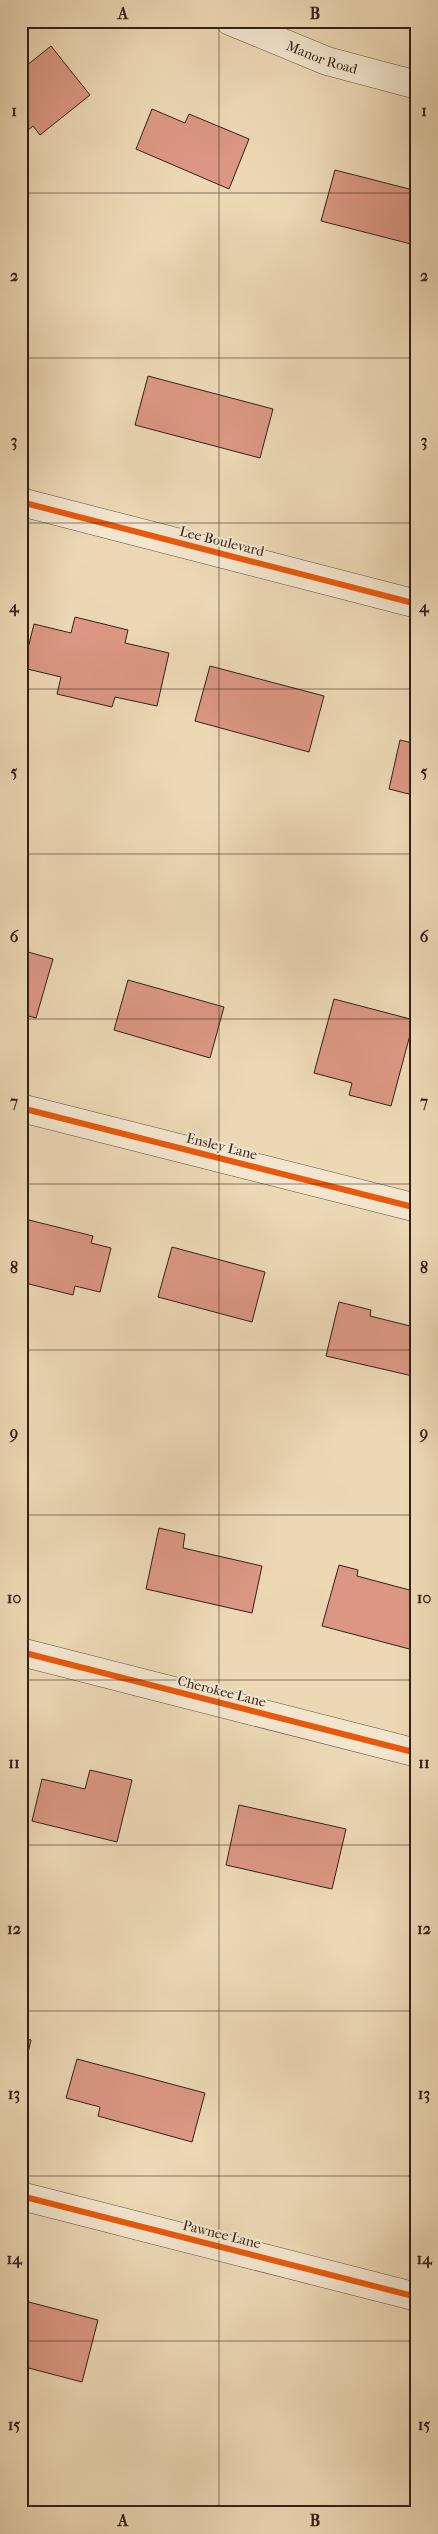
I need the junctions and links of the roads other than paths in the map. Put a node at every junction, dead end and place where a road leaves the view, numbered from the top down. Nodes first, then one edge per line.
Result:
1 (230, 21) edge
2 (417, 85) edge
3 (21, 502) edge
4 (417, 604) edge
5 (21, 1108) edge
6 (417, 1208) edge
7 (21, 1652) edge
8 (417, 1753) edge
9 (21, 2196) edge
10 (417, 2296) edge

1 - 2 street, Manor Road
3 - 4 street, Lee Boulevard
5 - 6 street, Ensley Lane
7 - 8 street, Cherokee Lane
9 - 10 street, Pawnee Lane

